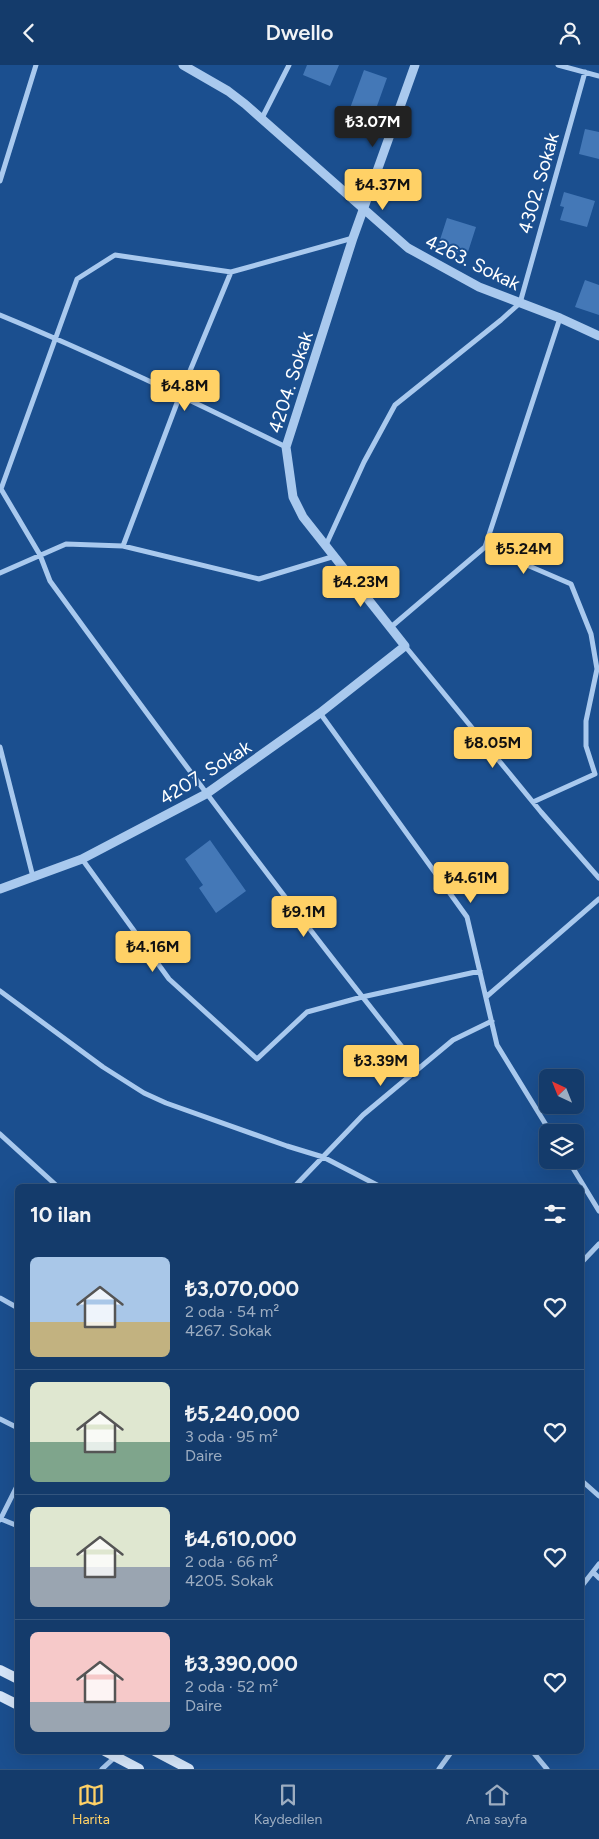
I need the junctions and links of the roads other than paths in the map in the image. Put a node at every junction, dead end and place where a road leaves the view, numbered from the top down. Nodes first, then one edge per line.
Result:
1 (36, 65) edge
2 (183, 65) edge
3 (288, 65) edge
4 (415, 65) edge
5 (558, 65) edge
6 (585, 72) junction
7 (599, 75) edge
8 (262, 119) junction
9 (0, 181) edge
10 (364, 210) junction
11 (353, 238) junction
12 (231, 272) junction
13 (520, 303) junction
14 (0, 315) edge
15 (560, 318) junction
16 (599, 335) edge
17 (56, 338) junction
18 (180, 395) junction
19 (286, 447) junction
20 (326, 545) junction
21 (123, 546) junction
22 (485, 547) junction
23 (40, 555) junction
24 (335, 556) junction
25 (0, 573) edge
26 (391, 627) junction
27 (405, 646) junction
28 (320, 713) junction
29 (0, 747) edge
30 (206, 794) junction
31 (532, 802) junction
32 (82, 859) junction
33 (33, 877) junction
34 (599, 878) edge
35 (0, 889) edge
36 (599, 899) edge
37 (480, 971) junction
38 (0, 991) edge
39 (362, 997) junction
40 (486, 997) junction
41 (492, 1021) junction
42 (419, 1068) junction
43 (545, 1124) edge
44 (0, 1134) edge
45 (323, 1157) junction
46 (573, 1169) edge
47 (55, 1184) edge
48 (297, 1184) edge
49 (375, 1184) edge
50 (583, 1184) edge
51 (584, 1186) edge
52 (599, 1211) edge
53 (599, 1243) edge
54 (584, 1260) edge
55 (0, 1298) edge
56 (15, 1306) edge
57 (0, 1419) edge
58 (15, 1426) edge
59 (584, 1483) edge
60 (15, 1490) edge
61 (599, 1496) edge
62 (0, 1519) edge
63 (15, 1525) edge
64 (599, 1564) edge
65 (593, 1571) junction
66 (599, 1578) edge
67 (584, 1583) edge
68 (0, 1670) edge
69 (15, 1678) edge
70 (0, 1696) edge
71 (15, 1704) edge
72 (110, 1754) edge
73 (161, 1754) edge
74 (449, 1754) edge
75 (534, 1754) edge
76 (115, 1757) junction
77 (102, 1769) edge
78 (139, 1769) edge
79 (189, 1769) edge
80 (439, 1769) edge
81 (547, 1769) edge

1 - 9 street
2 - 8 street, 4263. Sokak
3 - 8 street
4 - 10 street, 4204. Sokak
5 - 6 street
6 - 7 street
6 - 13 street, 4302. Sokak
8 - 10 street, 4263. Sokak
10 - 11 street, 4204. Sokak
10 - 13 street, 4263. Sokak
11 - 12 street
11 - 19 street, 4204. Sokak
12 - 17 street
12 - 18 street
13 - 15 street, 4263. Sokak
13 - 20 street
14 - 17 street
15 - 16 street, 4263. Sokak
15 - 22 street
17 - 18 street
17 - 23 street
18 - 19 street
18 - 21 street
19 - 20 street, 4204. Sokak
20 - 24 street, 4204. Sokak
21 - 23 street
21 - 24 street
22 - 26 street
22 - 31 street
23 - 25 street
23 - 30 street
24 - 26 street, 4204. Sokak
26 - 27 street, 4204. Sokak
27 - 28 street, 4207. Sokak
27 - 31 street
28 - 30 street, 4207. Sokak
28 - 37 street
29 - 33 street
30 - 32 street, 4207. Sokak
30 - 39 street
31 - 34 street
32 - 33 street, 4207. Sokak
32 - 39 street
33 - 35 street, 4207. Sokak
36 - 40 street
37 - 39 street
37 - 40 street
38 - 45 street
39 - 42 street
40 - 41 street
41 - 42 street
41 - 43 street
42 - 45 street
44 - 47 street
45 - 48 street
45 - 49 street
46 - 50 street
51 - 52 street
53 - 54 street
55 - 56 street
57 - 58 street
59 - 61 street
60 - 62 street
62 - 63 street
64 - 65 street
65 - 66 street
65 - 67 street
68 - 69 main road
70 - 71 main road
72 - 76 main road
73 - 79 main road
74 - 80 street
75 - 81 street
76 - 77 street
76 - 78 main road

